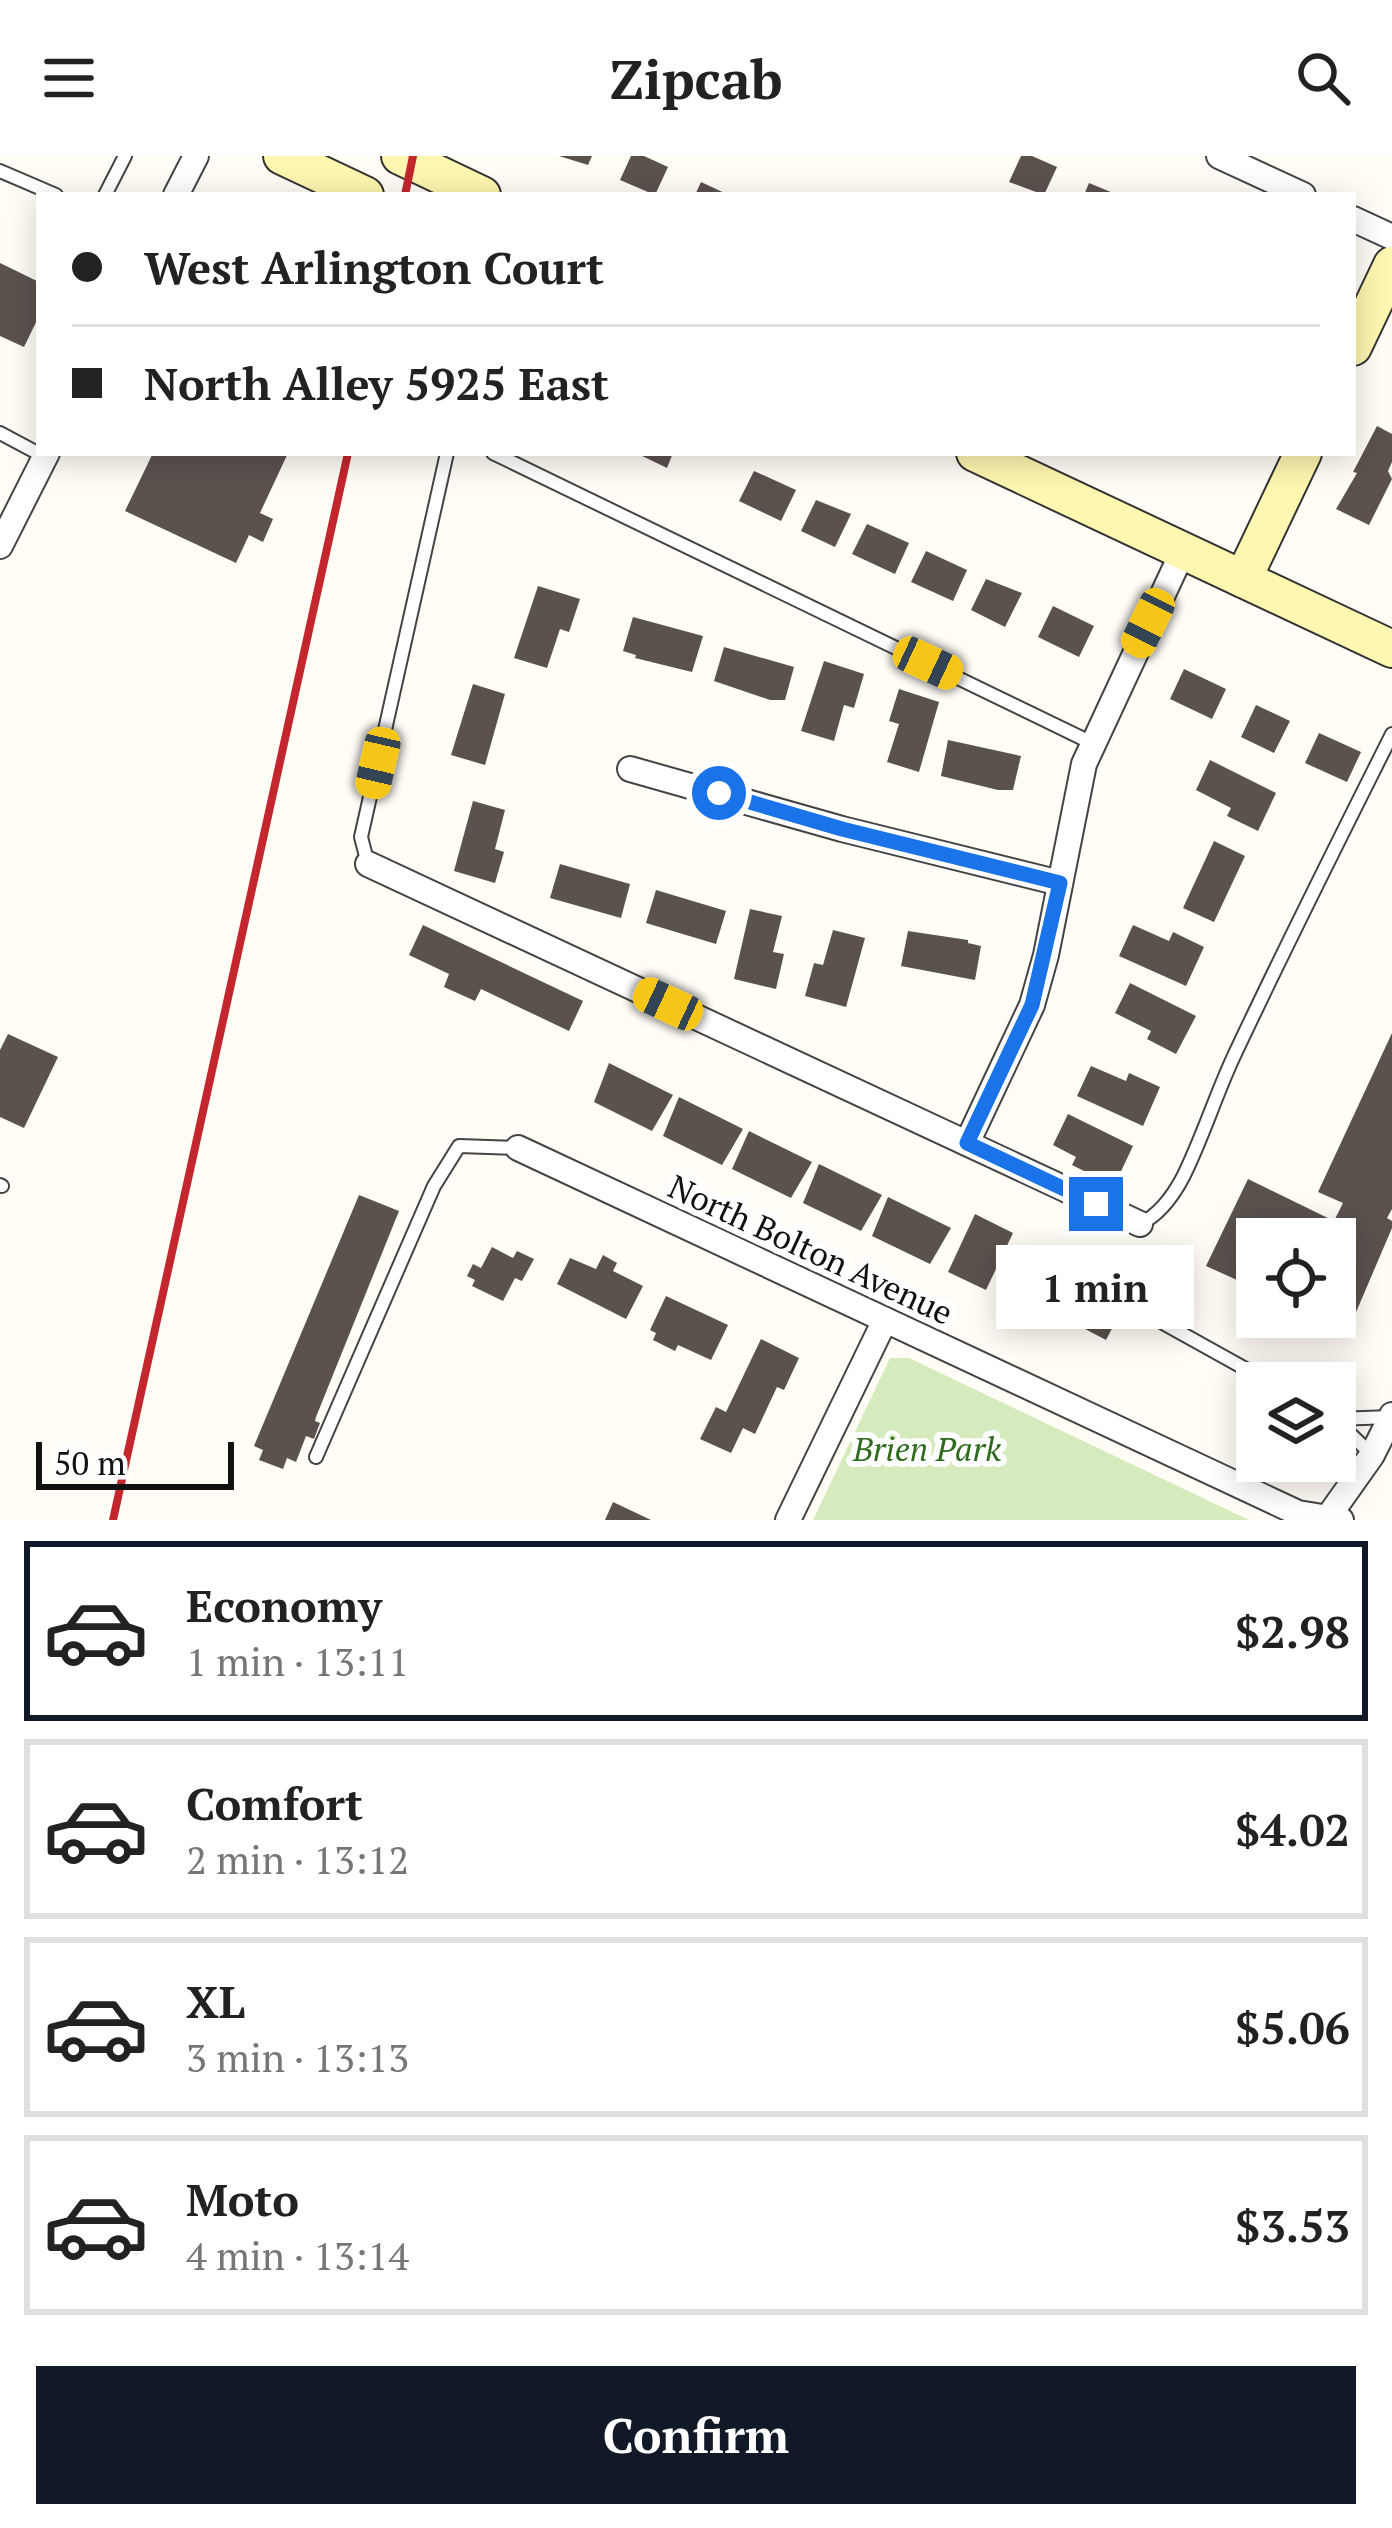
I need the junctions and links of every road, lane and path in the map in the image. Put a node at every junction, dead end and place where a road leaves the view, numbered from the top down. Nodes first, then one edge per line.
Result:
1 (125, 156) edge
2 (196, 156) edge
3 (282, 156) edge
4 (400, 156) edge
5 (1220, 156) edge
6 (0, 171) edge
7 (49, 192) edge
8 (107, 192) edge
9 (178, 192) edge
10 (359, 192) edge
11 (476, 192) edge
12 (1297, 192) edge
13 (1356, 220) edge
14 (1392, 237) edge
15 (1392, 265) edge
16 (1356, 341) edge
17 (0, 433) edge
18 (36, 450) edge
19 (45, 456) edge
20 (446, 456) edge
21 (500, 456) edge
22 (981, 456) edge
23 (1302, 456) edge
24 (0, 546) edge
25 (1183, 550) junction
26 (1243, 579) junction
27 (1392, 649) edge
28 (1392, 734) edge
29 (1091, 743) junction
30 (1392, 762) edge
31 (630, 769) dead end
32 (1374, 769) junction
33 (368, 864) joint
34 (1060, 883) junction
35 (967, 1143) junction
36 (518, 1148) joint
37 (1140, 1224) joint
38 (885, 1320) junction
39 (1163, 1323) dead end
40 (1236, 1364) edge
41 (1392, 1416) edge
42 (1356, 1418) edge
43 (1356, 1439) edge
44 (1372, 1455) junction
45 (316, 1457) dead end
46 (1326, 1519) edge
47 (788, 1520) edge
48 (1341, 1520) edge

1 - 8 lane
2 - 9 street
3 - 10 main road
4 - 11 main road
5 - 12 street
6 - 7 lane
13 - 14 street
15 - 16 main road
17 - 18 lane
19 - 24 street
20 - 33 lane
21 - 29 lane
22 - 25 main road
23 - 26 main road
25 - 26 main road
25 - 29 street
26 - 27 main road
28 - 32 lane
29 - 34 street
30 - 32 lane
31 - 34 street
32 - 37 lane
33 - 35 street
34 - 35 street
35 - 37 street
36 - 38 street, North Bolton Avenue
36 - 45 lane
38 - 46 street, North Bolton Avenue
38 - 47 street
39 - 40 lane
41 - 42 lane
41 - 44 street
43 - 44 lane
44 - 46 street
46 - 48 street, North Bolton Avenue

